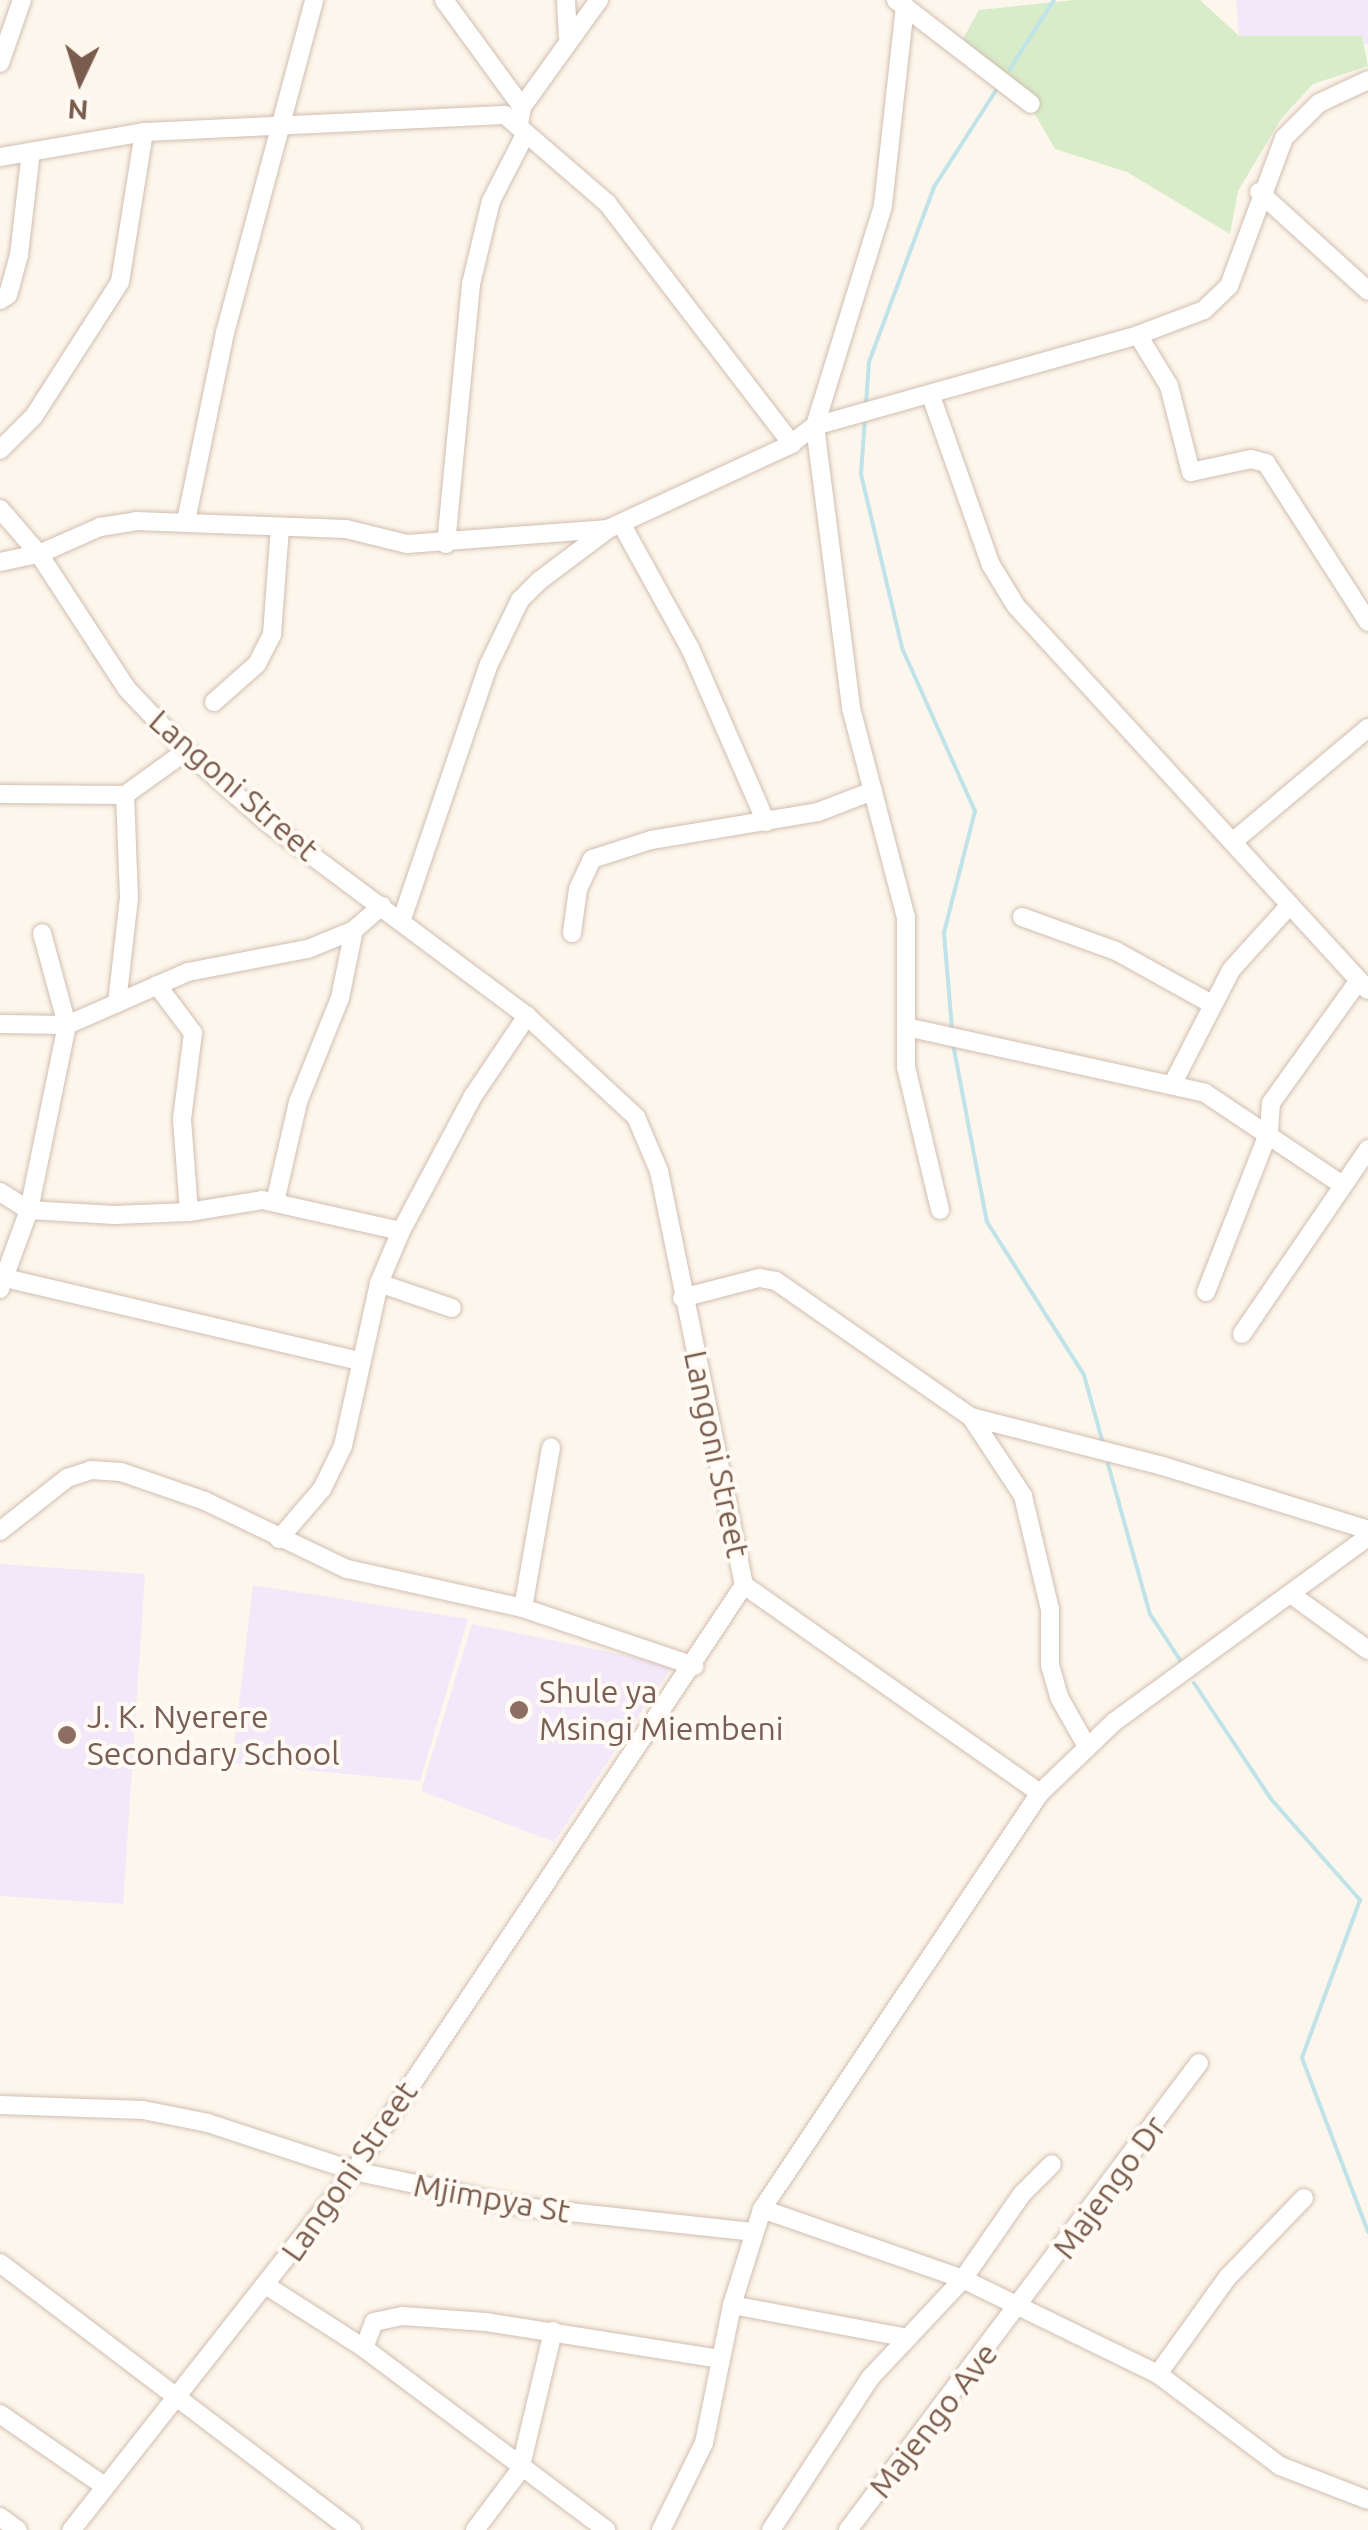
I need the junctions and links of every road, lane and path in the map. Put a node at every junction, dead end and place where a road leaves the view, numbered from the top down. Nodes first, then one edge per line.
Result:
1 (22, 0) edge
2 (314, 0) edge
3 (444, 0) edge
4 (566, 0) edge
5 (598, 0) edge
6 (900, 3) edge
7 (568, 37) junction
8 (0, 63) edge
9 (1368, 80) edge
10 (1031, 104) dead end
11 (523, 121) junction
12 (283, 126) junction
13 (144, 132) junction
14 (32, 152) junction
15 (0, 157) edge
16 (1259, 192) junction
17 (1368, 290) edge
18 (0, 300) edge
19 (1138, 335) junction
20 (931, 396) junction
21 (816, 426) junction
22 (792, 444) junction
23 (0, 450) edge
24 (0, 509) edge
25 (186, 521) junction
26 (615, 527) junction
27 (280, 528) junction
28 (446, 544) junction
29 (39, 554) junction
30 (0, 562) edge
31 (1368, 622) edge
32 (214, 702) dead end
33 (1368, 728) edge
34 (186, 751) junction
35 (873, 791) junction
36 (0, 794) edge
37 (124, 795) junction
38 (766, 822) junction
39 (1234, 840) junction
40 (1290, 905) junction
41 (382, 906) junction
42 (1022, 917) dead end
43 (402, 919) junction
44 (354, 930) junction
45 (42, 933) dead end
46 (572, 933) dead end
47 (157, 985) junction
48 (1363, 985) edge
49 (117, 1003) junction
50 (1210, 1004) junction
51 (527, 1016) junction
52 (0, 1024) edge
53 (67, 1025) junction
54 (906, 1027) junction
55 (1173, 1083) junction
56 (1270, 1131) junction
57 (1368, 1149) edge
58 (1341, 1184) junction
59 (0, 1192) edge
60 (275, 1202) junction
61 (29, 1210) junction
62 (940, 1210) dead end
63 (189, 1212) junction
64 (401, 1231) junction
65 (379, 1283) junction
66 (2, 1284) edge
67 (1206, 1292) dead end
68 (682, 1298) junction
69 (452, 1308) dead end
70 (1242, 1334) dead end
71 (360, 1361) junction
72 (971, 1417) junction
73 (551, 1447) dead end
74 (0, 1531) edge
75 (1368, 1534) edge
76 (279, 1540) junction
77 (744, 1585) junction
78 (1292, 1595) junction
79 (523, 1608) junction
80 (1368, 1650) edge
81 (694, 1666) junction
82 (1086, 1745) junction
83 (1040, 1793) junction
84 (1199, 2063) dead end
85 (0, 2105) edge
86 (1052, 2164) dead end
87 (354, 2171) junction
88 (1304, 2198) dead end
89 (762, 2209) junction
90 (753, 2232) junction
91 (0, 2263) edge
92 (962, 2279) junction
93 (267, 2286) junction
94 (732, 2306) junction
95 (1017, 2311) junction
96 (553, 2331) junction
97 (903, 2337) junction
98 (364, 2348) junction
99 (720, 2359) junction
100 (1158, 2374) junction
101 (177, 2398) junction
102 (0, 2414) edge
103 (520, 2470) junction
104 (103, 2484) junction
105 (1368, 2500) edge
106 (0, 2516) edge
107 (18, 2530) edge
108 (70, 2530) edge
109 (352, 2530) edge
110 (475, 2530) edge
111 (606, 2530) edge
112 (660, 2530) edge
113 (771, 2530) edge
114 (848, 2530) edge

1 - 8 street
2 - 12 street
3 - 11 street
4 - 7 street
5 - 7 street
6 - 10 street
6 - 21 street
7 - 11 street
9 - 16 street
11 - 12 street
11 - 22 street
11 - 28 street
12 - 13 street
12 - 25 street
13 - 14 street
13 - 23 street
14 - 15 street
14 - 18 street
16 - 17 street
16 - 19 street
19 - 20 street
19 - 31 street
20 - 21 street
20 - 39 street
21 - 22 street
21 - 35 street
22 - 26 street
24 - 29 street, Langoni Street
25 - 27 street
25 - 29 street
26 - 28 street
26 - 38 street
26 - 43 street
27 - 28 street
27 - 32 street
29 - 30 street
29 - 34 street, Langoni Street
33 - 39 street
34 - 37 street
34 - 41 street, Langoni Street
35 - 38 street
35 - 54 street
36 - 37 street
37 - 49 street
38 - 46 street
39 - 40 street
40 - 48 street
40 - 50 street
41 - 43 street, Langoni Street
41 - 44 street
42 - 50 street
43 - 51 street, Langoni Street
44 - 47 street
44 - 60 street
45 - 53 street
47 - 49 street
47 - 63 street
48 - 56 street
49 - 53 street
50 - 55 street
51 - 64 street
51 - 68 street, Langoni Street
52 - 53 street
53 - 61 street
54 - 55 street
54 - 62 street
55 - 56 street
56 - 58 street
56 - 67 street
57 - 58 street
58 - 70 street
59 - 61 street
60 - 63 street
60 - 64 street
61 - 63 street
61 - 66 street
64 - 65 street
65 - 69 street
65 - 71 street
66 - 71 street
68 - 72 street
68 - 77 street, Langoni Street
71 - 76 street
72 - 75 street
72 - 82 street
73 - 79 street
74 - 76 street
75 - 78 street
76 - 79 street
77 - 81 street, Langoni Street
77 - 83 street
78 - 80 street
78 - 82 street
79 - 81 street
81 - 87 street, Langoni Street
82 - 83 street
83 - 89 street
84 - 95 street, Majengo Dr
85 - 87 street, Mjimpya St
86 - 92 street
87 - 90 street, Mjimpya St
87 - 93 street, Langoni Street
88 - 100 street
89 - 90 street
89 - 92 street
90 - 94 street
91 - 101 street
92 - 95 street
92 - 97 street
93 - 98 street
93 - 101 street, Langoni Street
94 - 97 street
94 - 99 street
95 - 100 street
95 - 114 street, Majengo Ave
96 - 98 street
96 - 99 street
96 - 103 street
97 - 113 street
98 - 103 street
99 - 112 street
100 - 105 street
101 - 104 street, Langoni Street
101 - 109 street
102 - 104 street
103 - 110 street
103 - 111 street
104 - 108 street, Langoni Street
106 - 107 street

